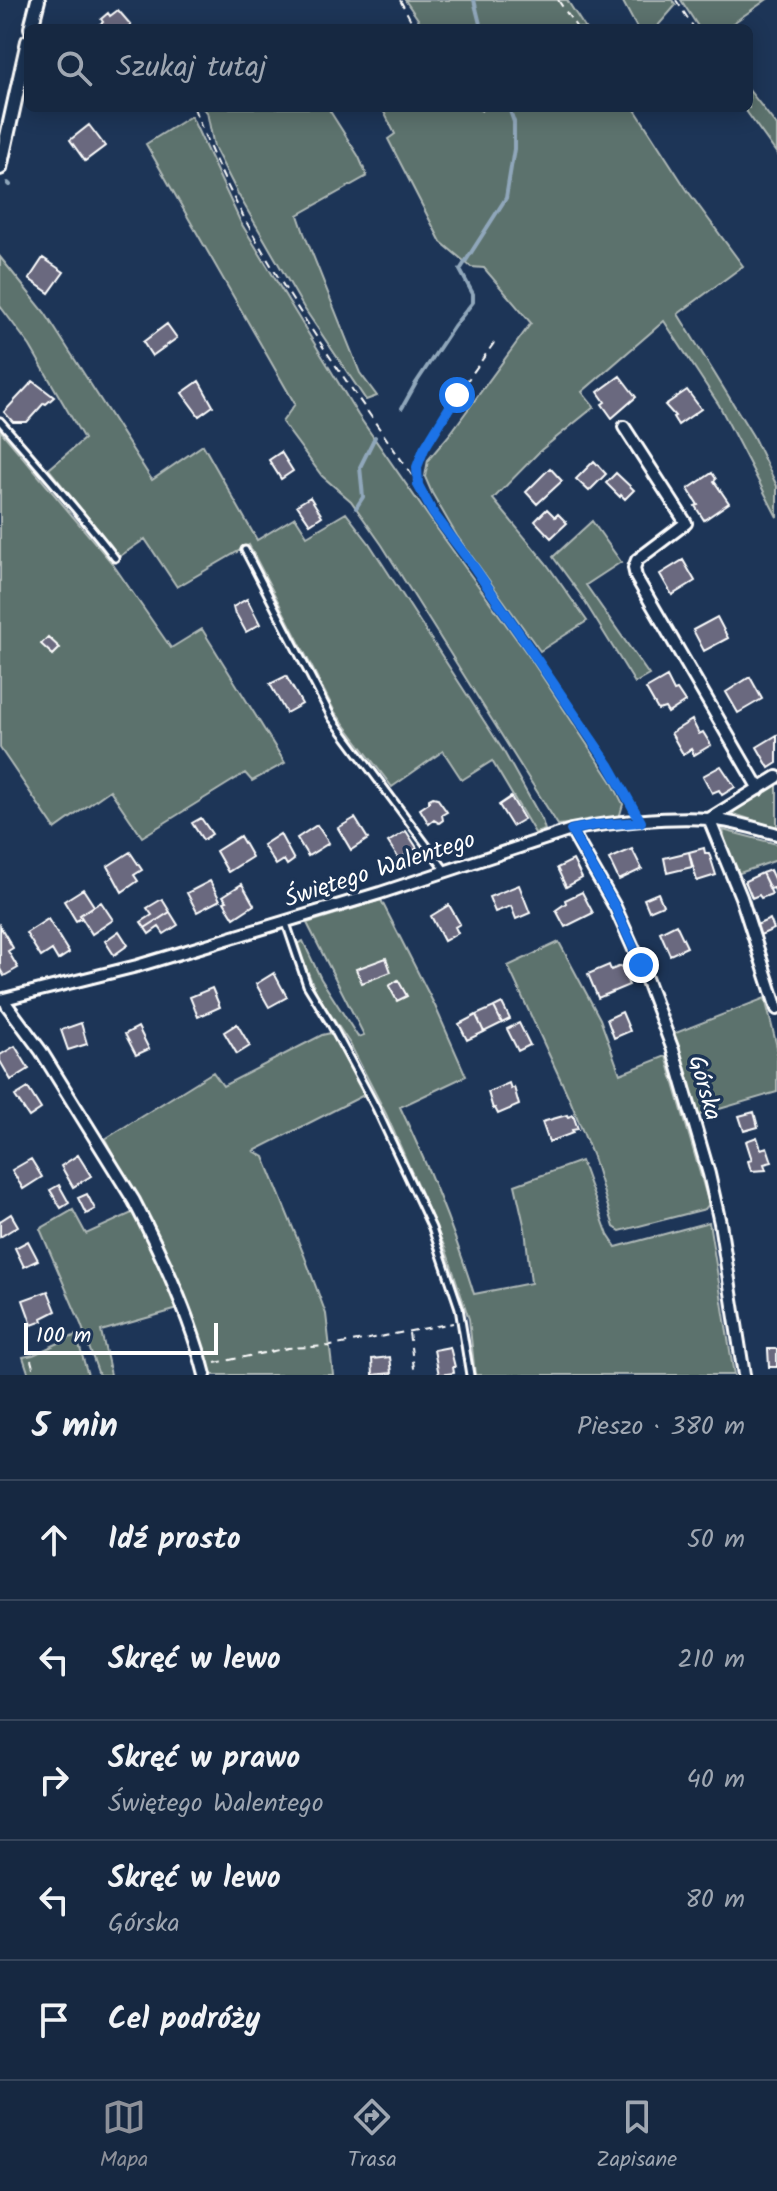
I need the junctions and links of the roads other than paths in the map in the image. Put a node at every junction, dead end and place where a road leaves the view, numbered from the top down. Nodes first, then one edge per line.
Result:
1 (38, 0) edge
2 (32, 24) edge
3 (24, 59) edge
4 (0, 168) edge
5 (0, 421) edge
6 (624, 427) dead end
7 (245, 550) dead end
8 (115, 558) dead end
9 (777, 777) edge
10 (759, 789) junction
11 (709, 819) junction
12 (571, 830) junction
13 (777, 834) edge
14 (445, 871) junction
15 (286, 922) junction
16 (2, 999) edge
17 (777, 1009) edge
18 (204, 1370) edge
19 (470, 1375) edge
20 (744, 1375) edge

1 - 2 street
3 - 4 street
5 - 8 lane
6 - 10 street
7 - 14 lane
9 - 10 street
10 - 11 street
11 - 12 street, Świętego Walentego
11 - 13 street, Świętego Walentego
11 - 17 street
12 - 14 street, Świętego Walentego
12 - 20 street, Górska
14 - 15 street, Świętego Walentego
15 - 16 street, Świętego Walentego
15 - 19 lane
16 - 18 street

